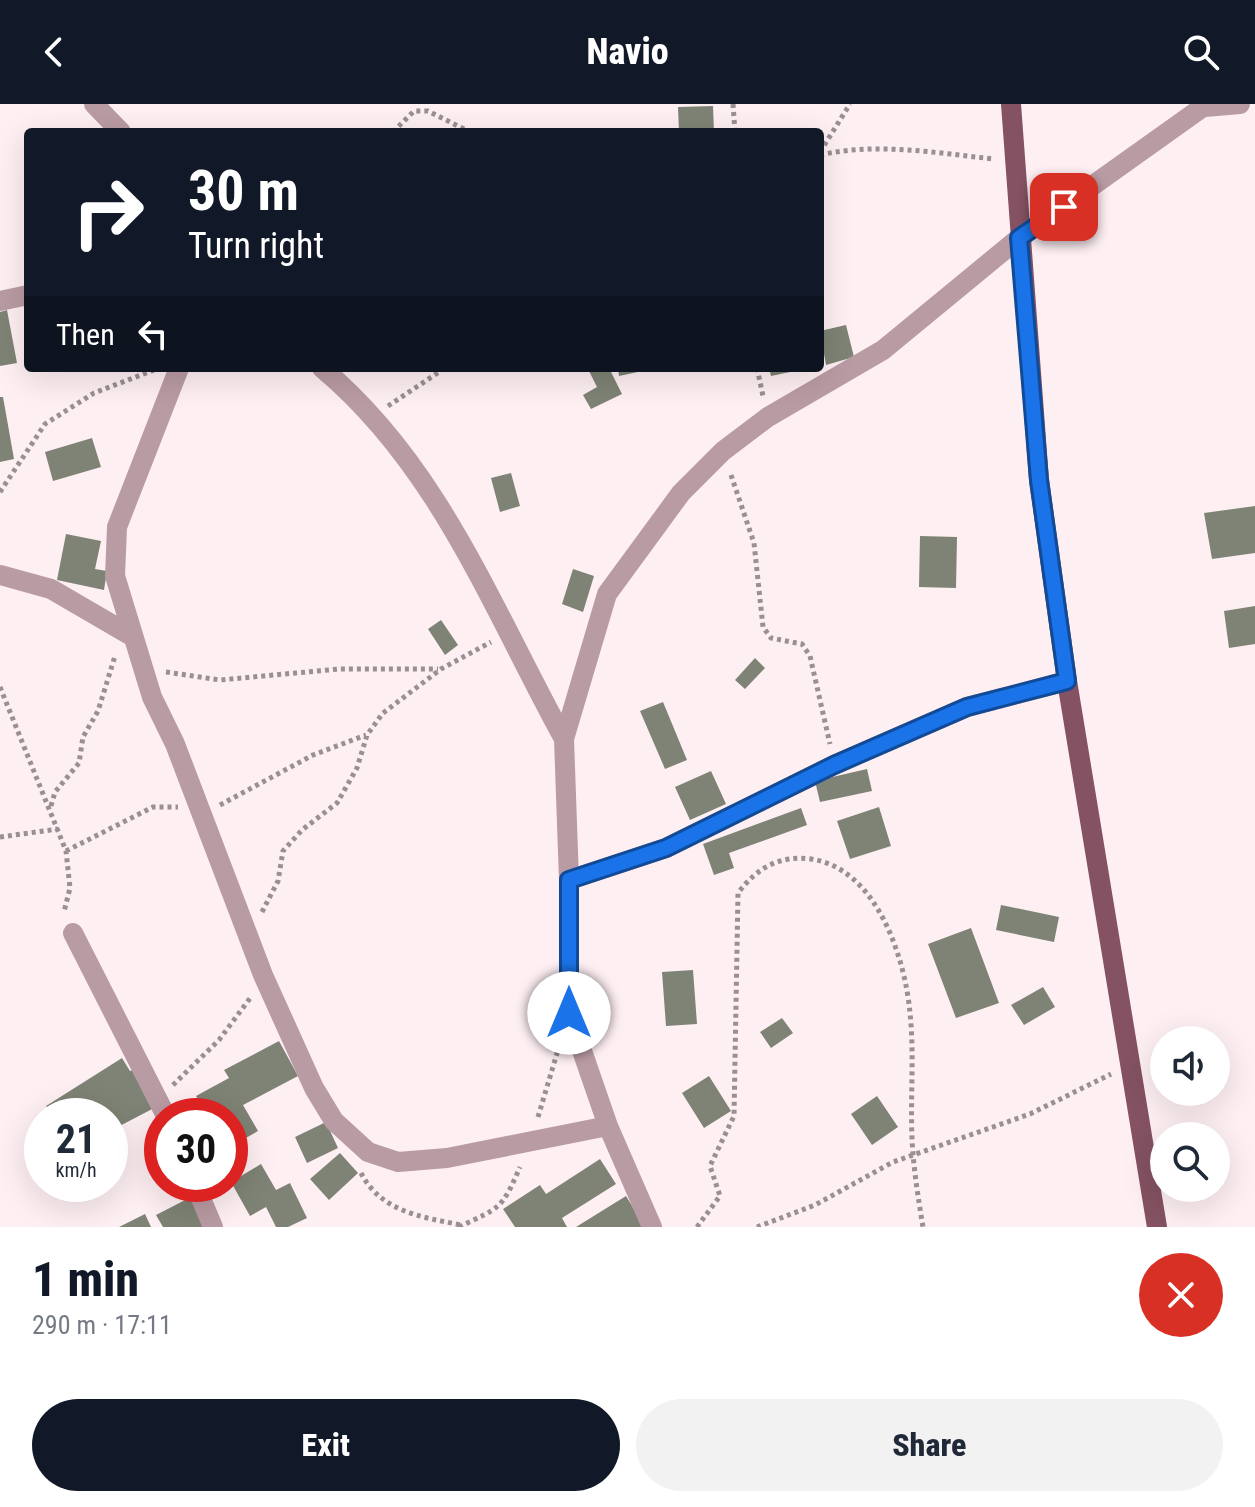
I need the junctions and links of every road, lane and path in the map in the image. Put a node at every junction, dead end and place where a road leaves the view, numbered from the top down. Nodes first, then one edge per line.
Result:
1 (94, 104) edge
2 (733, 104) edge
3 (850, 104) edge
4 (1240, 104) edge
5 (1013, 106) edge
6 (1206, 106) edge
7 (117, 128) edge
8 (397, 128) edge
9 (462, 128) edge
10 (735, 128) edge
11 (824, 147) edge
12 (824, 153) edge
13 (1015, 161) junction
14 (1019, 238) junction
15 (24, 296) edge
16 (0, 301) edge
17 (149, 372) edge
18 (177, 372) edge
19 (326, 372) edge
20 (439, 372) edge
21 (374, 415) junction
22 (723, 451) junction
23 (0, 492) edge
24 (0, 575) edge
25 (126, 632) junction
26 (510, 632) junction
27 (141, 668) junction
28 (441, 669) junction
29 (1067, 681) junction
30 (0, 687) edge
31 (367, 735) junction
32 (564, 739) junction
33 (834, 765) junction
34 (50, 807) junction
35 (200, 807) junction
36 (58, 829) junction
37 (0, 837) edge
38 (66, 851) junction
39 (569, 880) junction
40 (73, 933) joint
41 (253, 944) junction
42 (263, 975) junction
43 (569, 1013) junction
44 (1131, 1068) junction
45 (157, 1098) edge
46 (172, 1098) edge
47 (608, 1126) junction
48 (531, 1142) junction
49 (913, 1153) junction
50 (358, 1168) dead end
51 (203, 1202) edge
52 (460, 1226) edge
53 (213, 1227) edge
54 (652, 1227) edge
55 (697, 1227) edge
56 (757, 1227) edge
57 (923, 1227) edge
58 (1157, 1227) edge

1 - 7 street
2 - 10 path
3 - 11 path
4 - 6 street
5 - 13 main road
6 - 14 street
8 - 9 path
12 - 13 path
13 - 14 main road
14 - 22 street
14 - 29 main road
15 - 16 street
17 - 23 path
18 - 25 street
19 - 21 street
20 - 21 path
21 - 26 street
22 - 32 street
22 - 33 path
24 - 25 street
25 - 27 street
25 - 34 path
26 - 28 path
26 - 32 street
27 - 28 path
27 - 35 street
28 - 31 path
29 - 33 street
29 - 44 main road
30 - 34 path
31 - 35 path
31 - 41 path
32 - 39 street
33 - 39 street
34 - 36 path
35 - 38 path
35 - 41 street
36 - 37 path
36 - 38 path
38 - 40 path
39 - 43 street
40 - 45 street
41 - 42 street
42 - 46 path
42 - 48 street
43 - 47 street
43 - 48 path
44 - 49 path
44 - 58 main road
47 - 48 street
47 - 54 street
48 - 52 path
49 - 55 path
49 - 56 path
49 - 57 path
50 - 52 path
51 - 53 street

